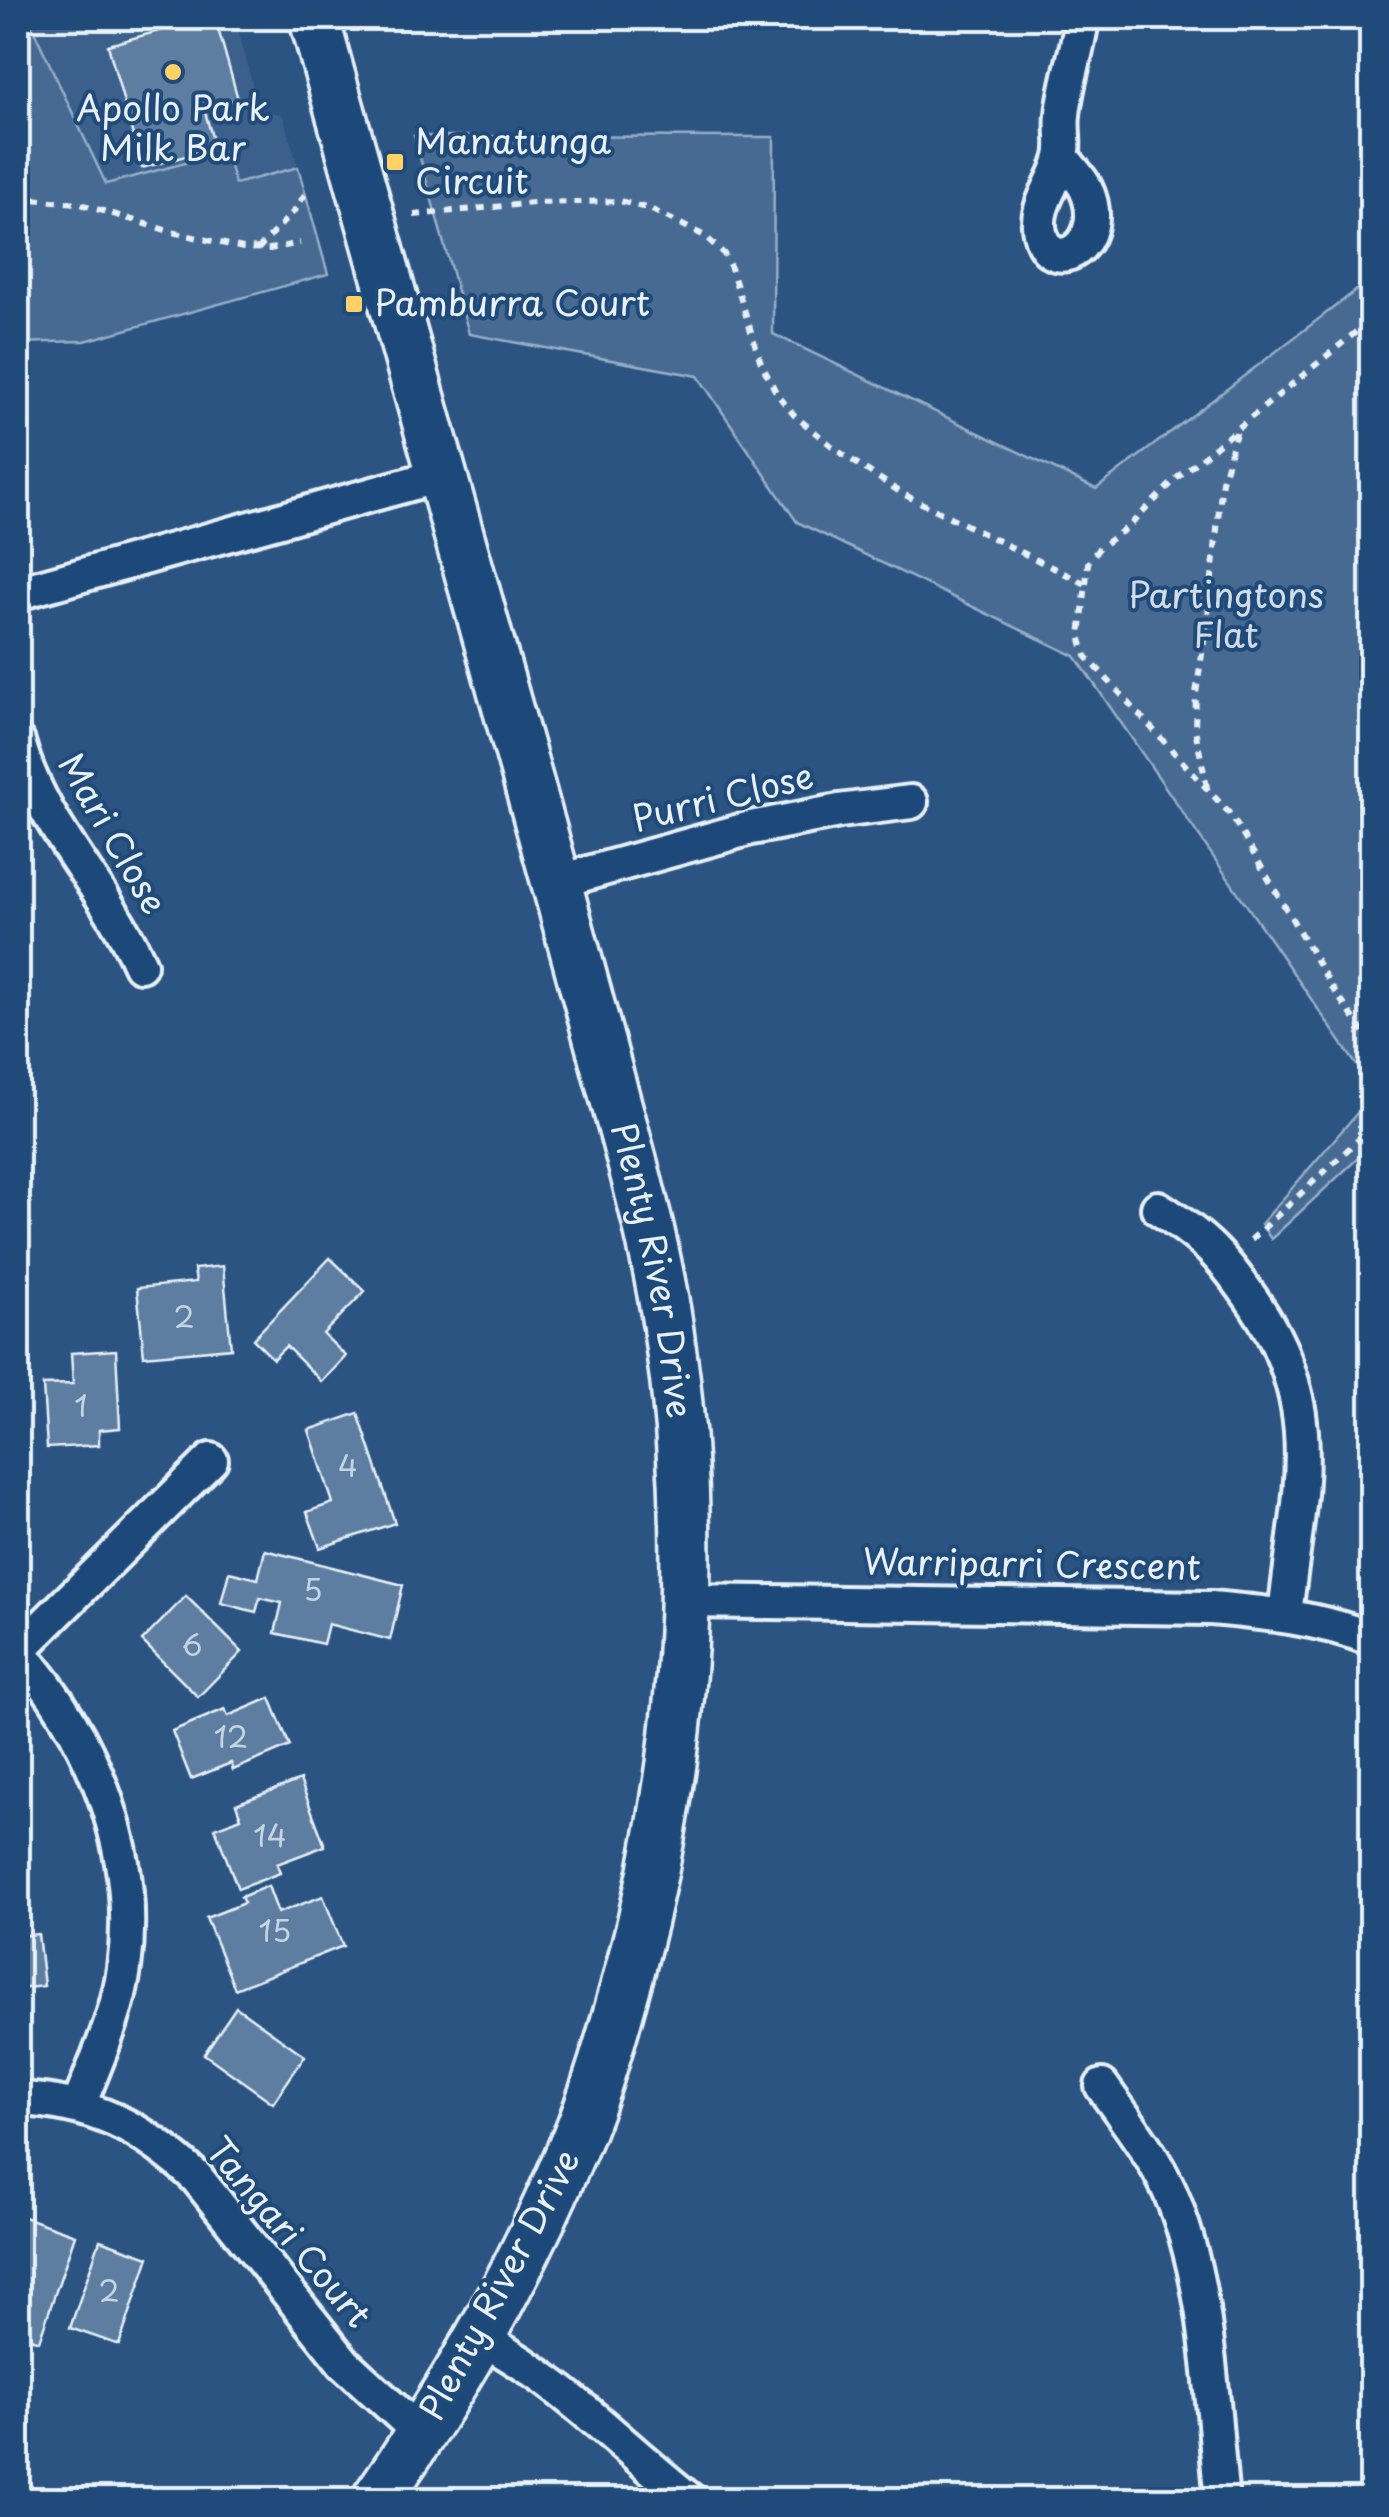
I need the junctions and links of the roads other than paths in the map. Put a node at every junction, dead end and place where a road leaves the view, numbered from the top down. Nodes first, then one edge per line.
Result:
1 (314, 18) edge
2 (1082, 18) edge
3 (1063, 158) dead end
4 (442, 475) junction
5 (18, 592) edge
6 (18, 742) edge
7 (912, 802) dead end
8 (556, 882) junction
9 (140, 965) dead end
10 (1158, 1208) dead end
11 (210, 1460) dead end
12 (687, 1601) junction
13 (1285, 1614) junction
14 (1372, 1639) edge
15 (18, 1651) edge
16 (1102, 2086) dead end
17 (18, 2099) edge
18 (79, 2105) junction
19 (480, 2338) junction
20 (422, 2435) junction
21 (376, 2500) edge
22 (690, 2500) edge
23 (1222, 2500) edge

1 - 4 street, Plenty River Drive
2 - 3 street
4 - 5 street
4 - 8 street, Plenty River Drive
6 - 9 street, Mari Close
7 - 8 street, Purri Close
8 - 12 street, Plenty River Drive
10 - 13 street
11 - 15 street
12 - 13 street, Warriparri Crescent
12 - 19 street, Plenty River Drive
13 - 14 street, Warriparri Crescent
15 - 18 street
16 - 23 street
17 - 18 street, Tangari Court
18 - 20 street, Tangari Court
19 - 20 street, Plenty River Drive
19 - 22 street
20 - 21 street, Plenty River Drive

